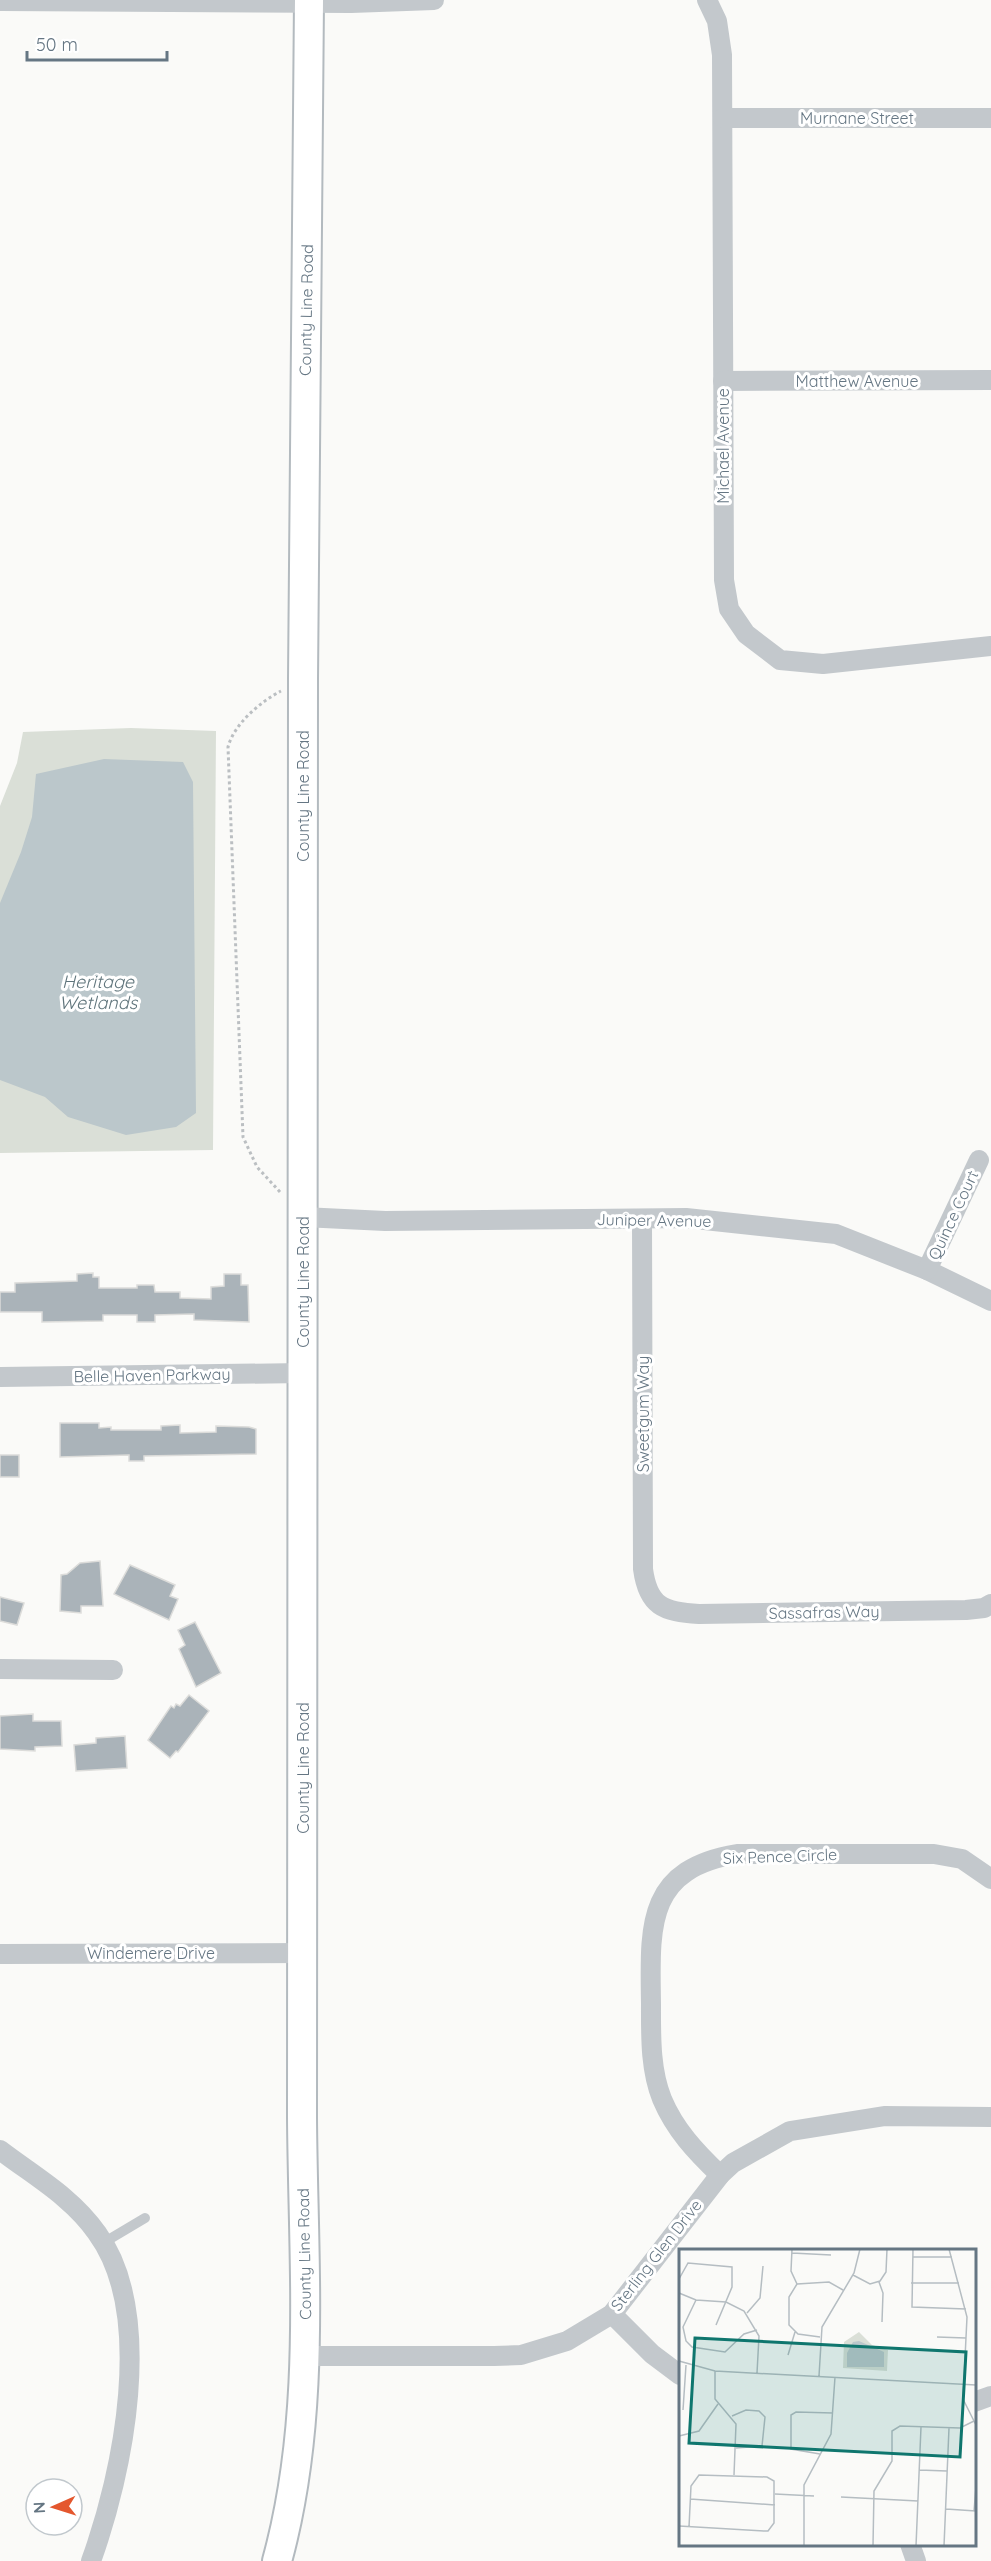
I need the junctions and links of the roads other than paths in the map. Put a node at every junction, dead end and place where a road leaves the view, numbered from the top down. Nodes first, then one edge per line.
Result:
1 (434, 0) edge
2 (706, 0) edge
3 (0, 1) edge
4 (99, 1) edge
5 (309, 1) edge
6 (723, 118) junction
7 (991, 118) edge
8 (991, 380) edge
9 (723, 381) junction
10 (991, 646) edge
11 (979, 1160) dead end
12 (303, 1217) junction
13 (642, 1220) junction
14 (927, 1270) junction
15 (991, 1301) edge
16 (303, 1373) junction
17 (0, 1377) edge
18 (658, 1604) joint
19 (991, 1604) edge
20 (0, 1669) edge
21 (113, 1670) dead end
22 (991, 1879) edge
23 (303, 1953) junction
24 (0, 1954) edge
25 (991, 2117) edge
26 (0, 2150) edge
27 (720, 2175) junction
28 (145, 2218) dead end
29 (104, 2243) junction
30 (612, 2314) junction
31 (306, 2356) junction
32 (679, 2374) edge
33 (991, 2397) edge
34 (976, 2402) edge
35 (911, 2546) edge
36 (91, 2561) edge
37 (277, 2561) edge
38 (916, 2561) edge

1 - 5 street
2 - 6 street, Michael Avenue
3 - 4 street
4 - 5 street
5 - 12 main road, County Line Road
6 - 7 street, Murnane Street
6 - 9 street, Michael Avenue
8 - 9 street, Matthew Avenue
9 - 10 street, Michael Avenue
11 - 14 street, Quince Court
12 - 13 street, Juniper Avenue
12 - 16 main road, County Line Road
13 - 14 street, Juniper Avenue
13 - 18 street, Sweetgum Way
14 - 15 street, Juniper Avenue
16 - 17 street, Belle Haven Parkway
16 - 23 main road, County Line Road
18 - 19 street, Sassafras Way
20 - 21 street
22 - 27 street, Six Pence Circle
23 - 24 street, Windemere Drive
23 - 31 main road, County Line Road
25 - 27 street, Sterling Glen Drive
26 - 29 street
27 - 30 street, Sterling Glen Drive
28 - 29 lane
29 - 36 street
30 - 31 street, Sterling Glen Drive
30 - 32 street
31 - 37 main road, County Line Road
33 - 34 street
35 - 38 street

